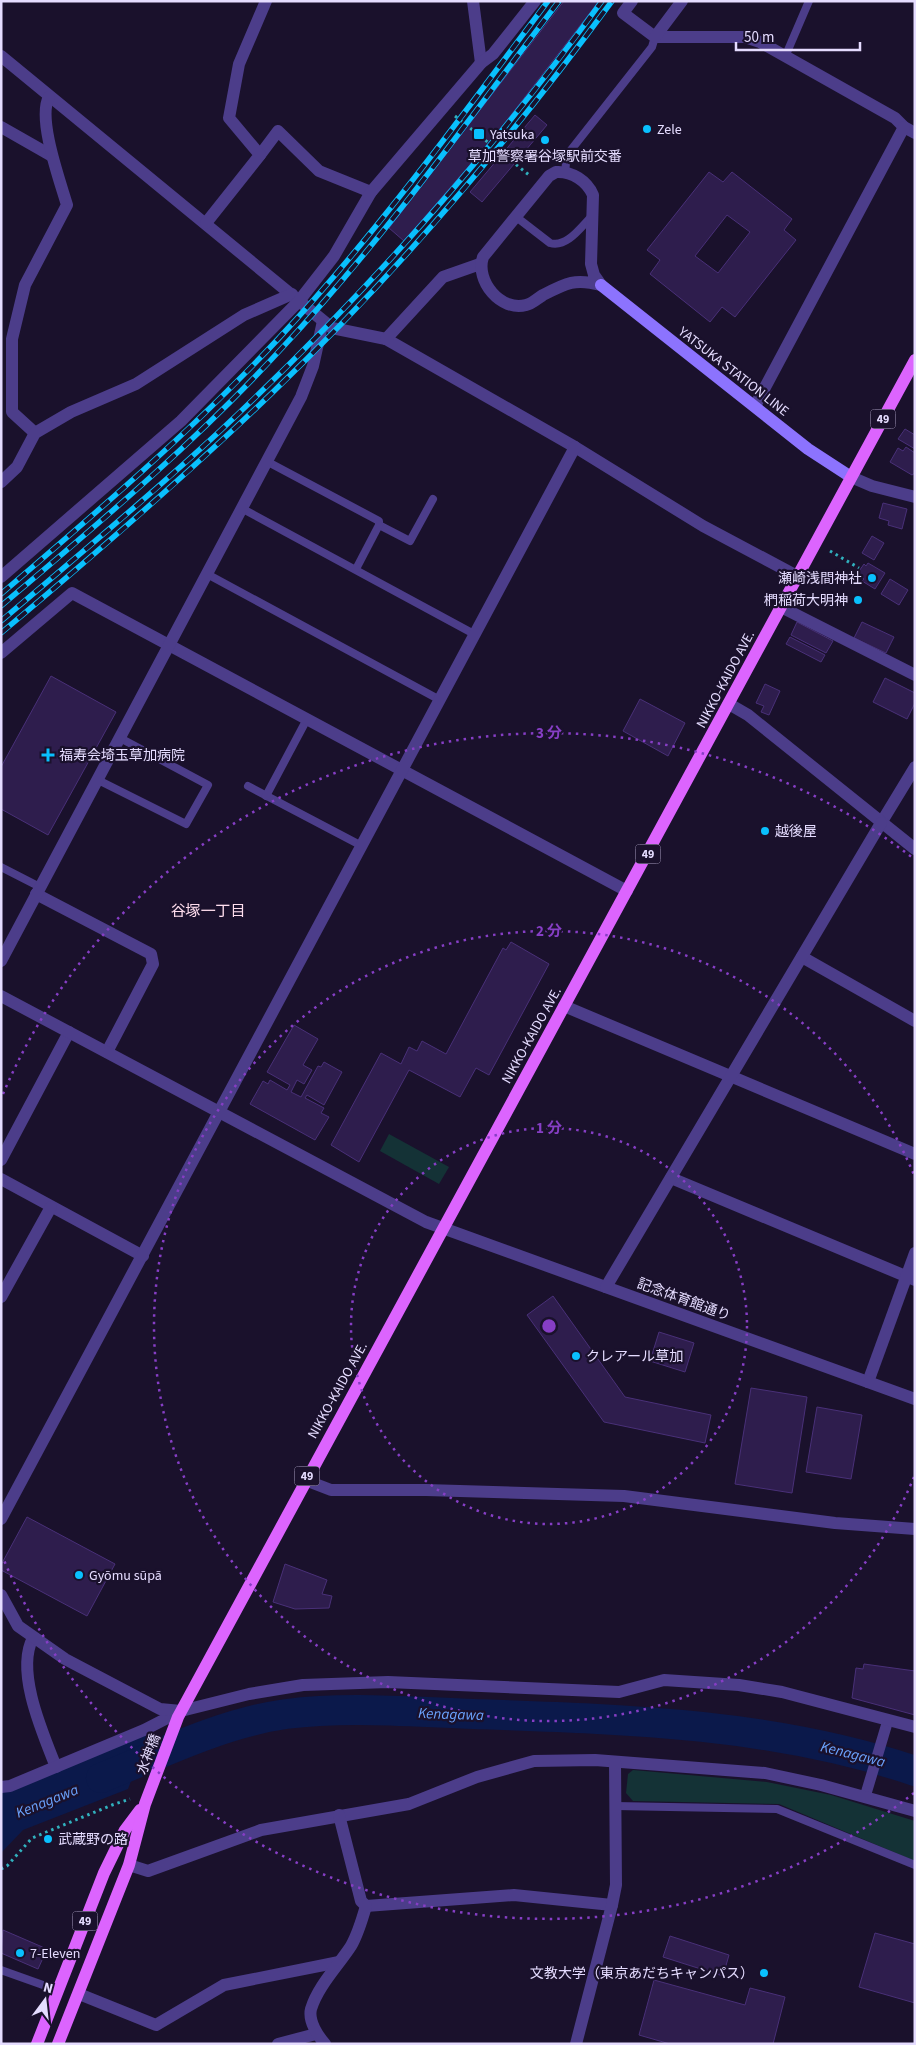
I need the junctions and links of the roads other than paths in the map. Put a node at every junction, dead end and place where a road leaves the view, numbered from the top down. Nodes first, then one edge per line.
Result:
1 (266, 1) edge
2 (473, 1) edge
3 (535, 1) edge
4 (632, 1) edge
5 (682, 1) edge
6 (809, 1) edge
7 (655, 37) junction
8 (1, 56) edge
9 (785, 56) junction
10 (481, 63) junction
11 (50, 97) junction
12 (1, 127) edge
13 (909, 130) edge
14 (260, 155) junction
15 (52, 156) junction
16 (565, 172) junction
17 (371, 192) junction
18 (594, 214) junction
19 (515, 216) junction
20 (206, 223) junction
21 (480, 264) junction
22 (601, 285) junction
23 (296, 297) junction
24 (323, 321) junction
25 (386, 338) junction
26 (915, 360) edge
27 (755, 406) junction
28 (7, 412) edge
29 (36, 433) junction
30 (575, 448) junction
31 (268, 462) junction
32 (851, 477) junction
33 (1, 482) edge
34 (915, 497) edge
35 (433, 499) dead end
36 (242, 509) junction
37 (379, 524) junction
38 (356, 569) junction
39 (207, 574) junction
40 (797, 576) junction
41 (1, 577) edge
42 (781, 607) junction
43 (474, 634) junction
44 (170, 645) junction
45 (1, 653) edge
46 (915, 676) edge
47 (440, 700) junction
48 (729, 704) junction
49 (306, 719) junction
50 (120, 738) junction
51 (915, 767) edge
52 (402, 770) junction
53 (98, 780) junction
54 (248, 786) dead end
55 (266, 796) junction
56 (881, 823) junction
57 (362, 846) junction
58 (915, 850) edge
59 (1, 867) edge
60 (38, 890) junction
61 (627, 891) junction
62 (802, 957) junction
63 (1, 960) edge
64 (1, 996) edge
65 (564, 1006) junction
66 (915, 1022) edge
67 (70, 1032) junction
68 (107, 1052) junction
69 (733, 1076) junction
70 (220, 1113) junction
71 (915, 1154) edge
72 (1, 1160) edge
73 (671, 1178) junction
74 (1, 1179) edge
75 (51, 1207) junction
76 (443, 1229) junction
77 (915, 1253) edge
78 (143, 1256) junction
79 (910, 1278) edge
80 (606, 1287) junction
81 (1, 1297) edge
82 (868, 1382) junction
83 (915, 1399) edge
84 (305, 1480) junction
85 (1, 1518) edge
86 (915, 1529) edge
87 (1, 1595) edge
88 (33, 1638) junction
89 (181, 1712) junction
90 (887, 1723) junction
91 (175, 1724) joint
92 (915, 1727) edge
93 (615, 1762) junction
94 (56, 1767) junction
95 (1, 1787) edge
96 (867, 1792) junction
97 (146, 1799) junction
98 (615, 1806) junction
99 (915, 1812) edge
100 (338, 1815) junction
101 (129, 1865) junction
102 (915, 1865) edge
103 (366, 1906) junction
104 (612, 1906) junction
105 (339, 1962) junction
106 (1, 1970) edge
107 (57, 1990) junction
108 (79, 1994) junction
109 (316, 2034) junction
110 (37, 2044) edge
111 (58, 2044) edge
112 (278, 2044) edge
113 (325, 2044) edge
114 (576, 2044) edge

1 - 14 street
2 - 10 street
3 - 10 street
4 - 7 street
5 - 7 street
6 - 9 lane
7 - 9 street
7 - 16 lane
8 - 11 street
9 - 13 street
10 - 17 street
11 - 15 street
11 - 20 street
12 - 15 street
13 - 27 street
14 - 17 street
14 - 20 street
15 - 28 street
16 - 18 street
16 - 19 street
17 - 23 street
18 - 19 lane
18 - 22 street
19 - 21 street
20 - 23 street
21 - 22 street
21 - 25 street
22 - 27 main road, YATSUKA STATION LINE
23 - 24 street
23 - 29 street
23 - 41 street
24 - 25 street
24 - 31 street
25 - 30 street
26 - 32 main road, NIKKO-KAIDO AVE. / 49
27 - 32 main road, YATSUKA STATION LINE
28 - 29 street
29 - 33 street
30 - 40 street
30 - 43 street
31 - 36 street
31 - 37 lane
32 - 34 street
32 - 40 main road, NIKKO-KAIDO AVE. / 49
35 - 37 lane
36 - 38 lane
36 - 39 street
37 - 38 lane
38 - 43 lane
39 - 44 street
39 - 47 lane
40 - 42 main road, NIKKO-KAIDO AVE. / 49
42 - 46 street
42 - 48 main road, NIKKO-KAIDO AVE. / 49
43 - 47 street
44 - 45 street
44 - 49 street
44 - 50 street
47 - 52 street
48 - 56 street
48 - 61 main road, NIKKO-KAIDO AVE. / 49
49 - 52 street
49 - 55 lane
50 - 53 street
50 - 53 lane
51 - 56 street
52 - 57 street
52 - 61 street
53 - 60 street
54 - 55 lane
55 - 57 lane
56 - 58 street
56 - 62 street
57 - 70 street
59 - 60 lane
60 - 63 street
60 - 68 street
61 - 65 main road, NIKKO-KAIDO AVE. / 49
62 - 66 street
62 - 69 street
64 - 67 street, 記念体育館通り
65 - 69 street
65 - 76 main road, NIKKO-KAIDO AVE. / 49
67 - 68 street, 記念体育館通り
67 - 72 street
68 - 70 street, 記念体育館通り
69 - 71 street
69 - 73 street
70 - 76 street, 記念体育館通り
70 - 78 street
73 - 79 street
73 - 80 street
74 - 75 street
75 - 78 street
75 - 81 street
76 - 80 street, 記念体育館通り
76 - 84 main road, NIKKO-KAIDO AVE. / 49
77 - 79 street
78 - 85 street
79 - 82 street
80 - 82 street, 記念体育館通り
82 - 83 street, 記念体育館通り
84 - 86 street
84 - 89 main road, NIKKO-KAIDO AVE. / 49
87 - 88 street
88 - 89 street
88 - 94 street
89 - 90 street
89 - 91 main road, NIKKO-KAIDO AVE. / 49
89 - 94 street
90 - 92 street
90 - 96 street
91 - 97 main road, 水神橋 / 49
93 - 96 street
93 - 98 street
93 - 100 street
94 - 95 street
96 - 99 street
97 - 101 main road, 49
97 - 107 main road, 49
98 - 102 lane
98 - 104 street
100 - 101 street
100 - 103 street
101 - 108 main road, 49
103 - 104 street
103 - 105 street
104 - 114 street
105 - 108 street
105 - 109 street
106 - 107 lane
107 - 110 main road, 49
108 - 111 main road, 49
109 - 112 street
109 - 113 street

